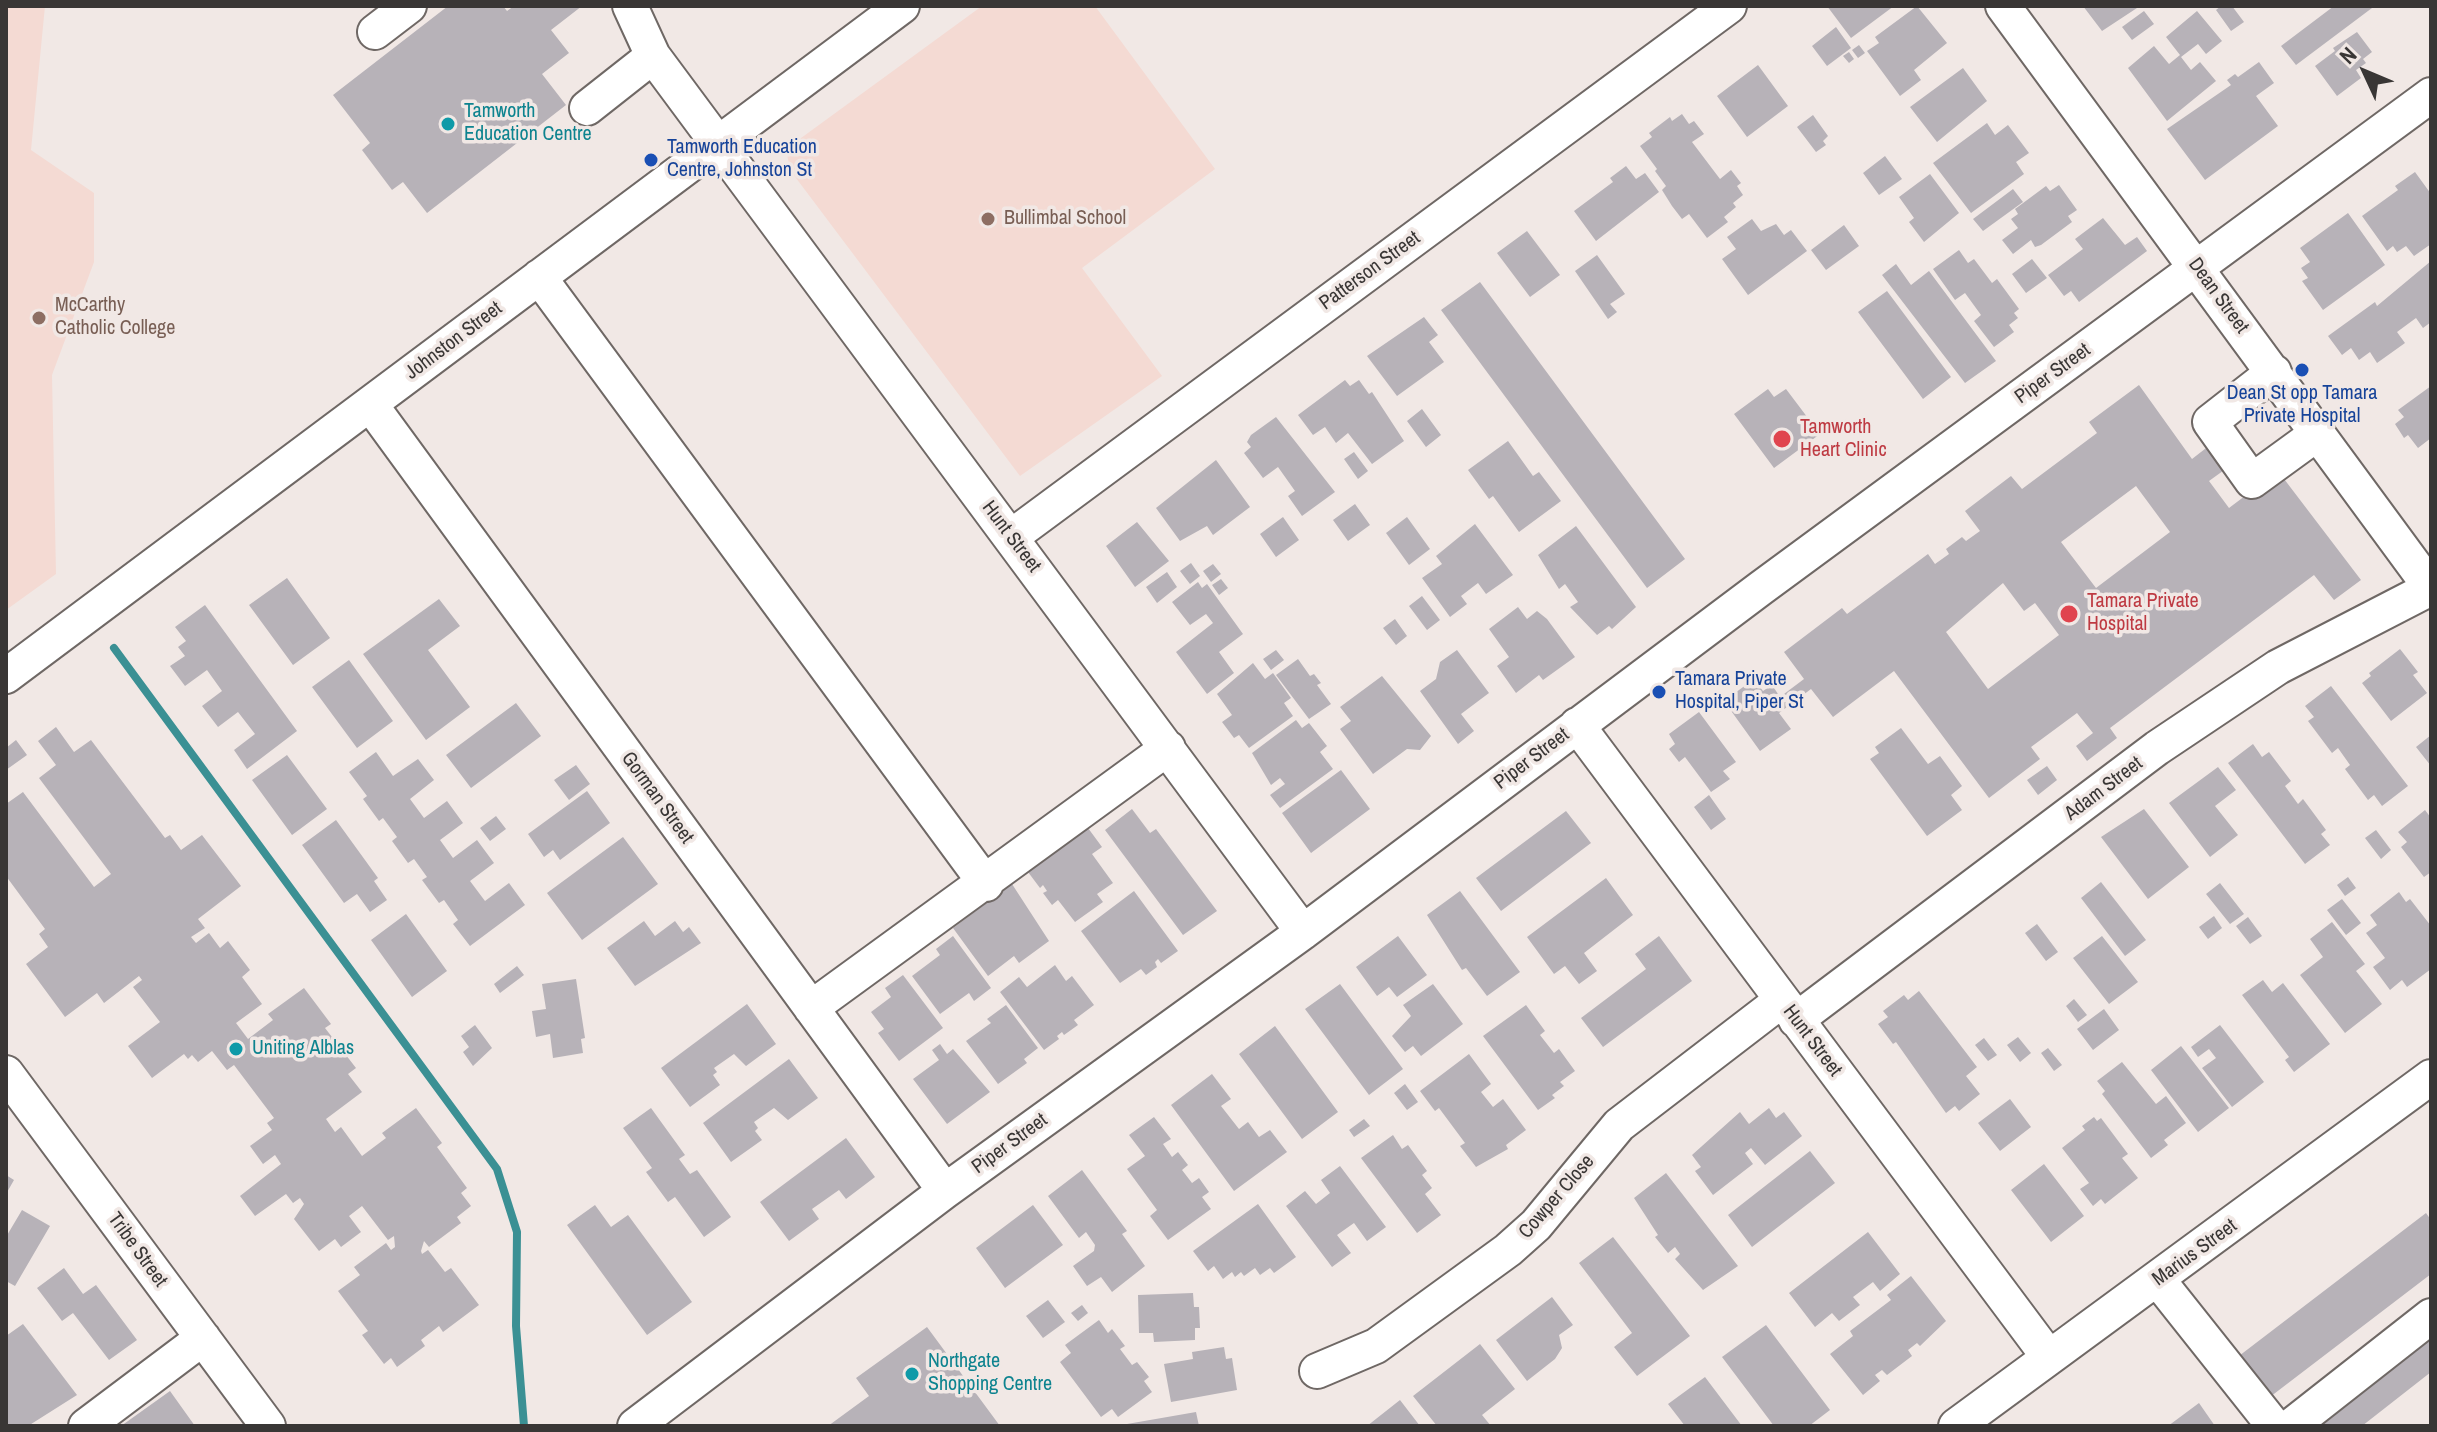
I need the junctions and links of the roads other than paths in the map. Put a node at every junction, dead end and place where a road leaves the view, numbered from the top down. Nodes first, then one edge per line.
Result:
1 (409, 6) edge
2 (630, 6) edge
3 (902, 6) edge
4 (1729, 6) edge
5 (2003, 6) edge
6 (375, 32) dead end
7 (653, 56) junction
8 (2431, 95) edge
9 (587, 108) dead end
10 (720, 143) junction
11 (2197, 267) junction
12 (539, 277) junction
13 (2274, 372) junction
14 (370, 404) junction
15 (2318, 433) junction
16 (1011, 537) junction
17 (2431, 588) edge
18 (6, 676) edge
19 (1577, 725) junction
20 (1168, 748) junction
21 (986, 884) junction
22 (1303, 932) junction
23 (811, 1008) junction
24 (1789, 1010) junction
25 (6, 1073) edge
26 (2431, 1077) edge
27 (945, 1191) junction
28 (2158, 1280) junction
29 (2431, 1316) edge
30 (203, 1338) junction
31 (2048, 1356) junction
32 (1317, 1371) dead end
33 (86, 1426) edge
34 (268, 1426) edge
35 (635, 1426) edge
36 (1956, 1426) edge
37 (2274, 1426) edge
38 (2291, 1426) edge

1 - 6 street
2 - 7 street, Hunt Street
3 - 10 street, Johnston Street
4 - 16 street, Patterson Street
5 - 11 street, Dean Street
7 - 9 street
7 - 10 street, Hunt Street
8 - 11 street, Piper Street
10 - 12 street, Johnston Street
10 - 16 street, Hunt Street
11 - 13 street, Dean Street
11 - 19 street, Piper Street
12 - 14 street, Johnston Street
12 - 21 street
13 - 15 street, Dean Street
13 - 15 street
14 - 18 street, Johnston Street
14 - 23 street, Gorman Street
15 - 17 street, Dean Street
16 - 20 street, Hunt Street
17 - 24 street, Adam Street
19 - 22 street, Piper Street
19 - 24 street, Hunt Street
20 - 21 street
20 - 22 street, Hunt Street
21 - 23 street
22 - 27 street, Piper Street
23 - 27 street, Gorman Street
24 - 31 street, Hunt Street
24 - 32 street, Cowper Close
25 - 30 street, Tribe Street
26 - 28 street, Marius Street
27 - 35 street, Piper Street
28 - 31 street, Marius Street
28 - 37 street
29 - 38 street
30 - 33 street
30 - 34 street, Tribe Street
31 - 36 street, Marius Street

